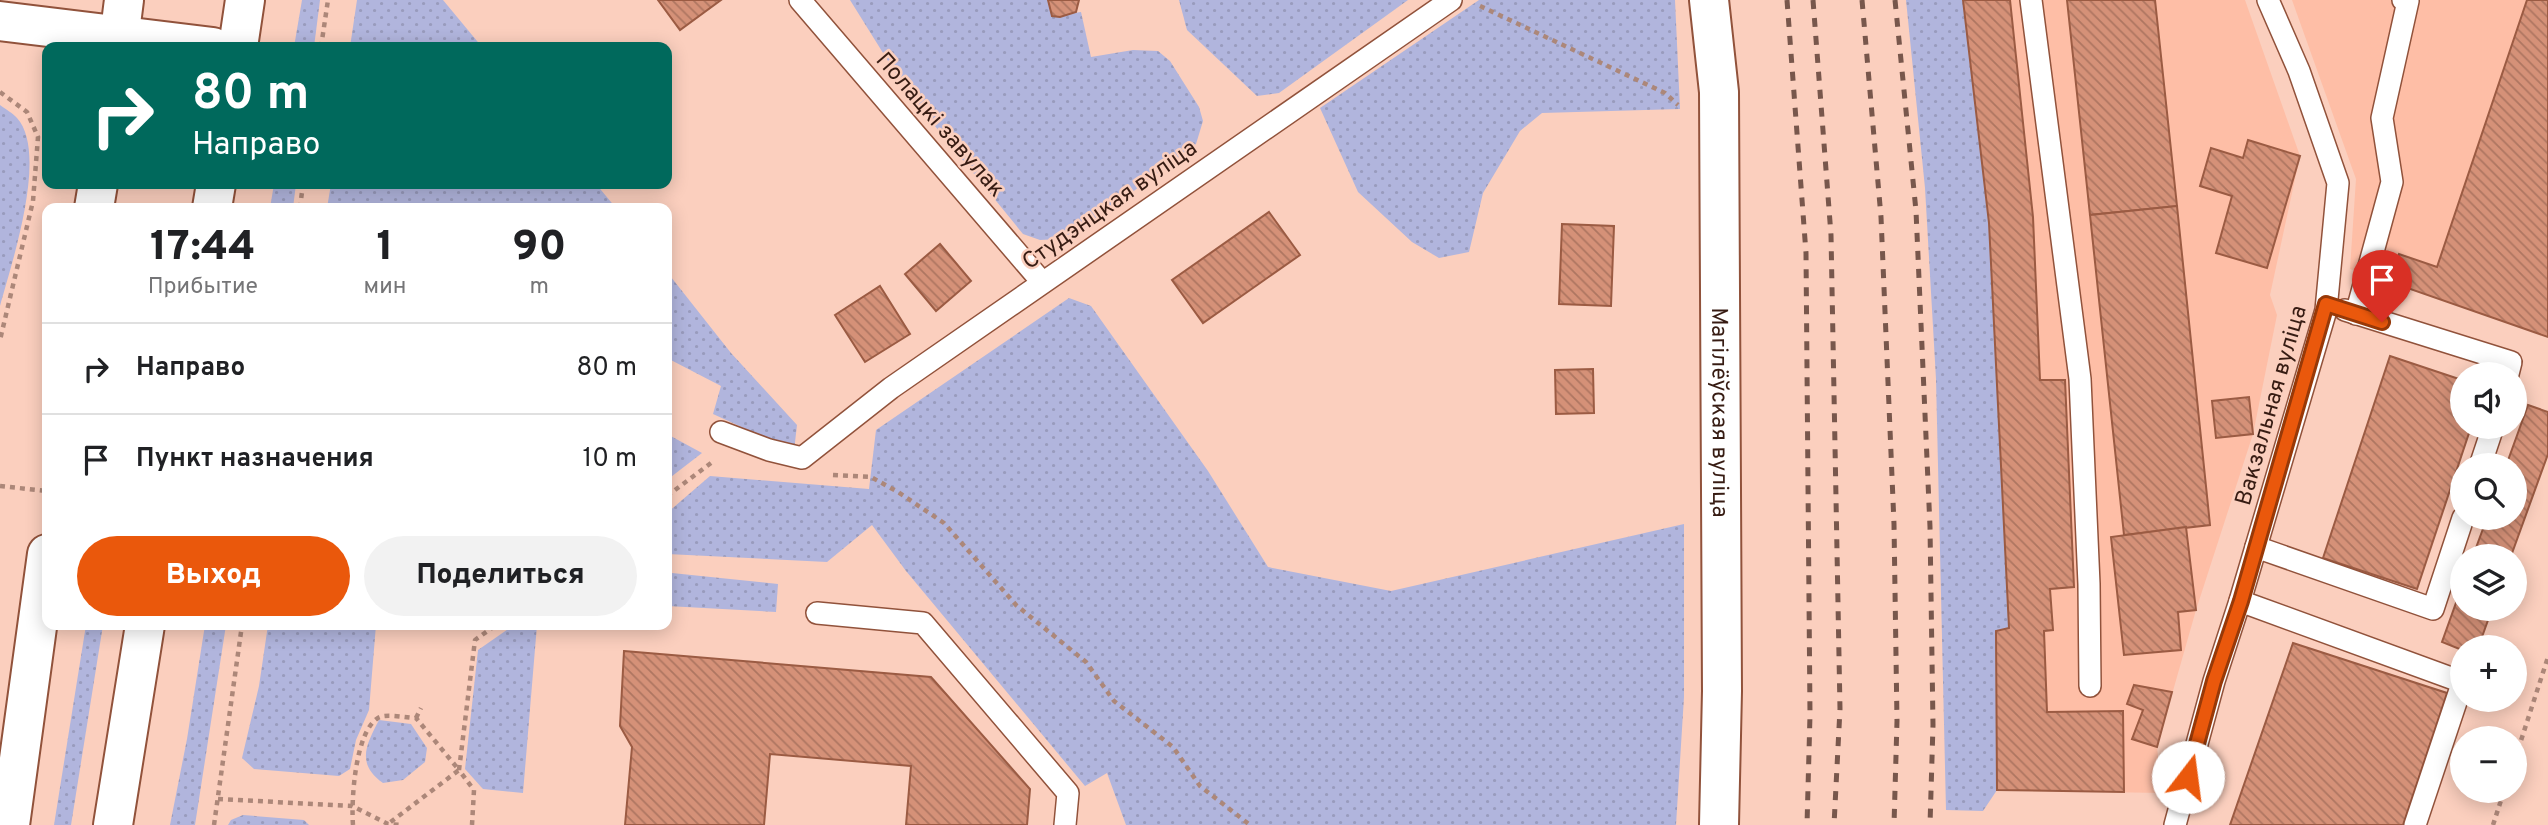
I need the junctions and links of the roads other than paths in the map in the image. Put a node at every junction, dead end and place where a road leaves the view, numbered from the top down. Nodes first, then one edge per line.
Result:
1 (245, 0) edge
2 (800, 0) edge
3 (1451, 0) edge
4 (1709, 0) edge
5 (2031, 0) edge
6 (2269, 0) edge
7 (2407, 0) edge
8 (0, 21) edge
9 (120, 28) edge
10 (189, 42) edge
11 (239, 42) edge
12 (1042, 282) junction
13 (2326, 304) junction
14 (2356, 314) junction
15 (2511, 362) edge
16 (721, 432) dead end
17 (2459, 530) edge
18 (2256, 547) junction
19 (42, 591) edge
20 (2241, 601) junction
21 (817, 613) dead end
22 (144, 630) edge
23 (2450, 679) edge
24 (2090, 686) dead end
25 (2452, 712) edge
26 (10, 825) edge
27 (113, 825) edge
28 (1065, 825) edge
29 (1719, 825) edge
30 (2175, 825) edge
31 (2415, 825) edge

1 - 11 main road
2 - 12 lane, Полацкі завулак
3 - 12 lane, Студэнцкая вуліца
4 - 29 main road, Магілёўская вуліца
5 - 24 lane
6 - 13 lane, Вакзальная вуліца
7 - 14 lane
8 - 9 main road
9 - 10 main road
12 - 16 lane, Студэнцкая вуліца
13 - 14 lane
13 - 18 lane, Вакзальная вуліца
14 - 15 lane
17 - 18 lane
18 - 20 lane, Вакзальная вуліца
19 - 26 main road
20 - 23 lane
20 - 30 lane, Вакзальная вуліца
21 - 28 lane
22 - 27 main road
25 - 31 lane

